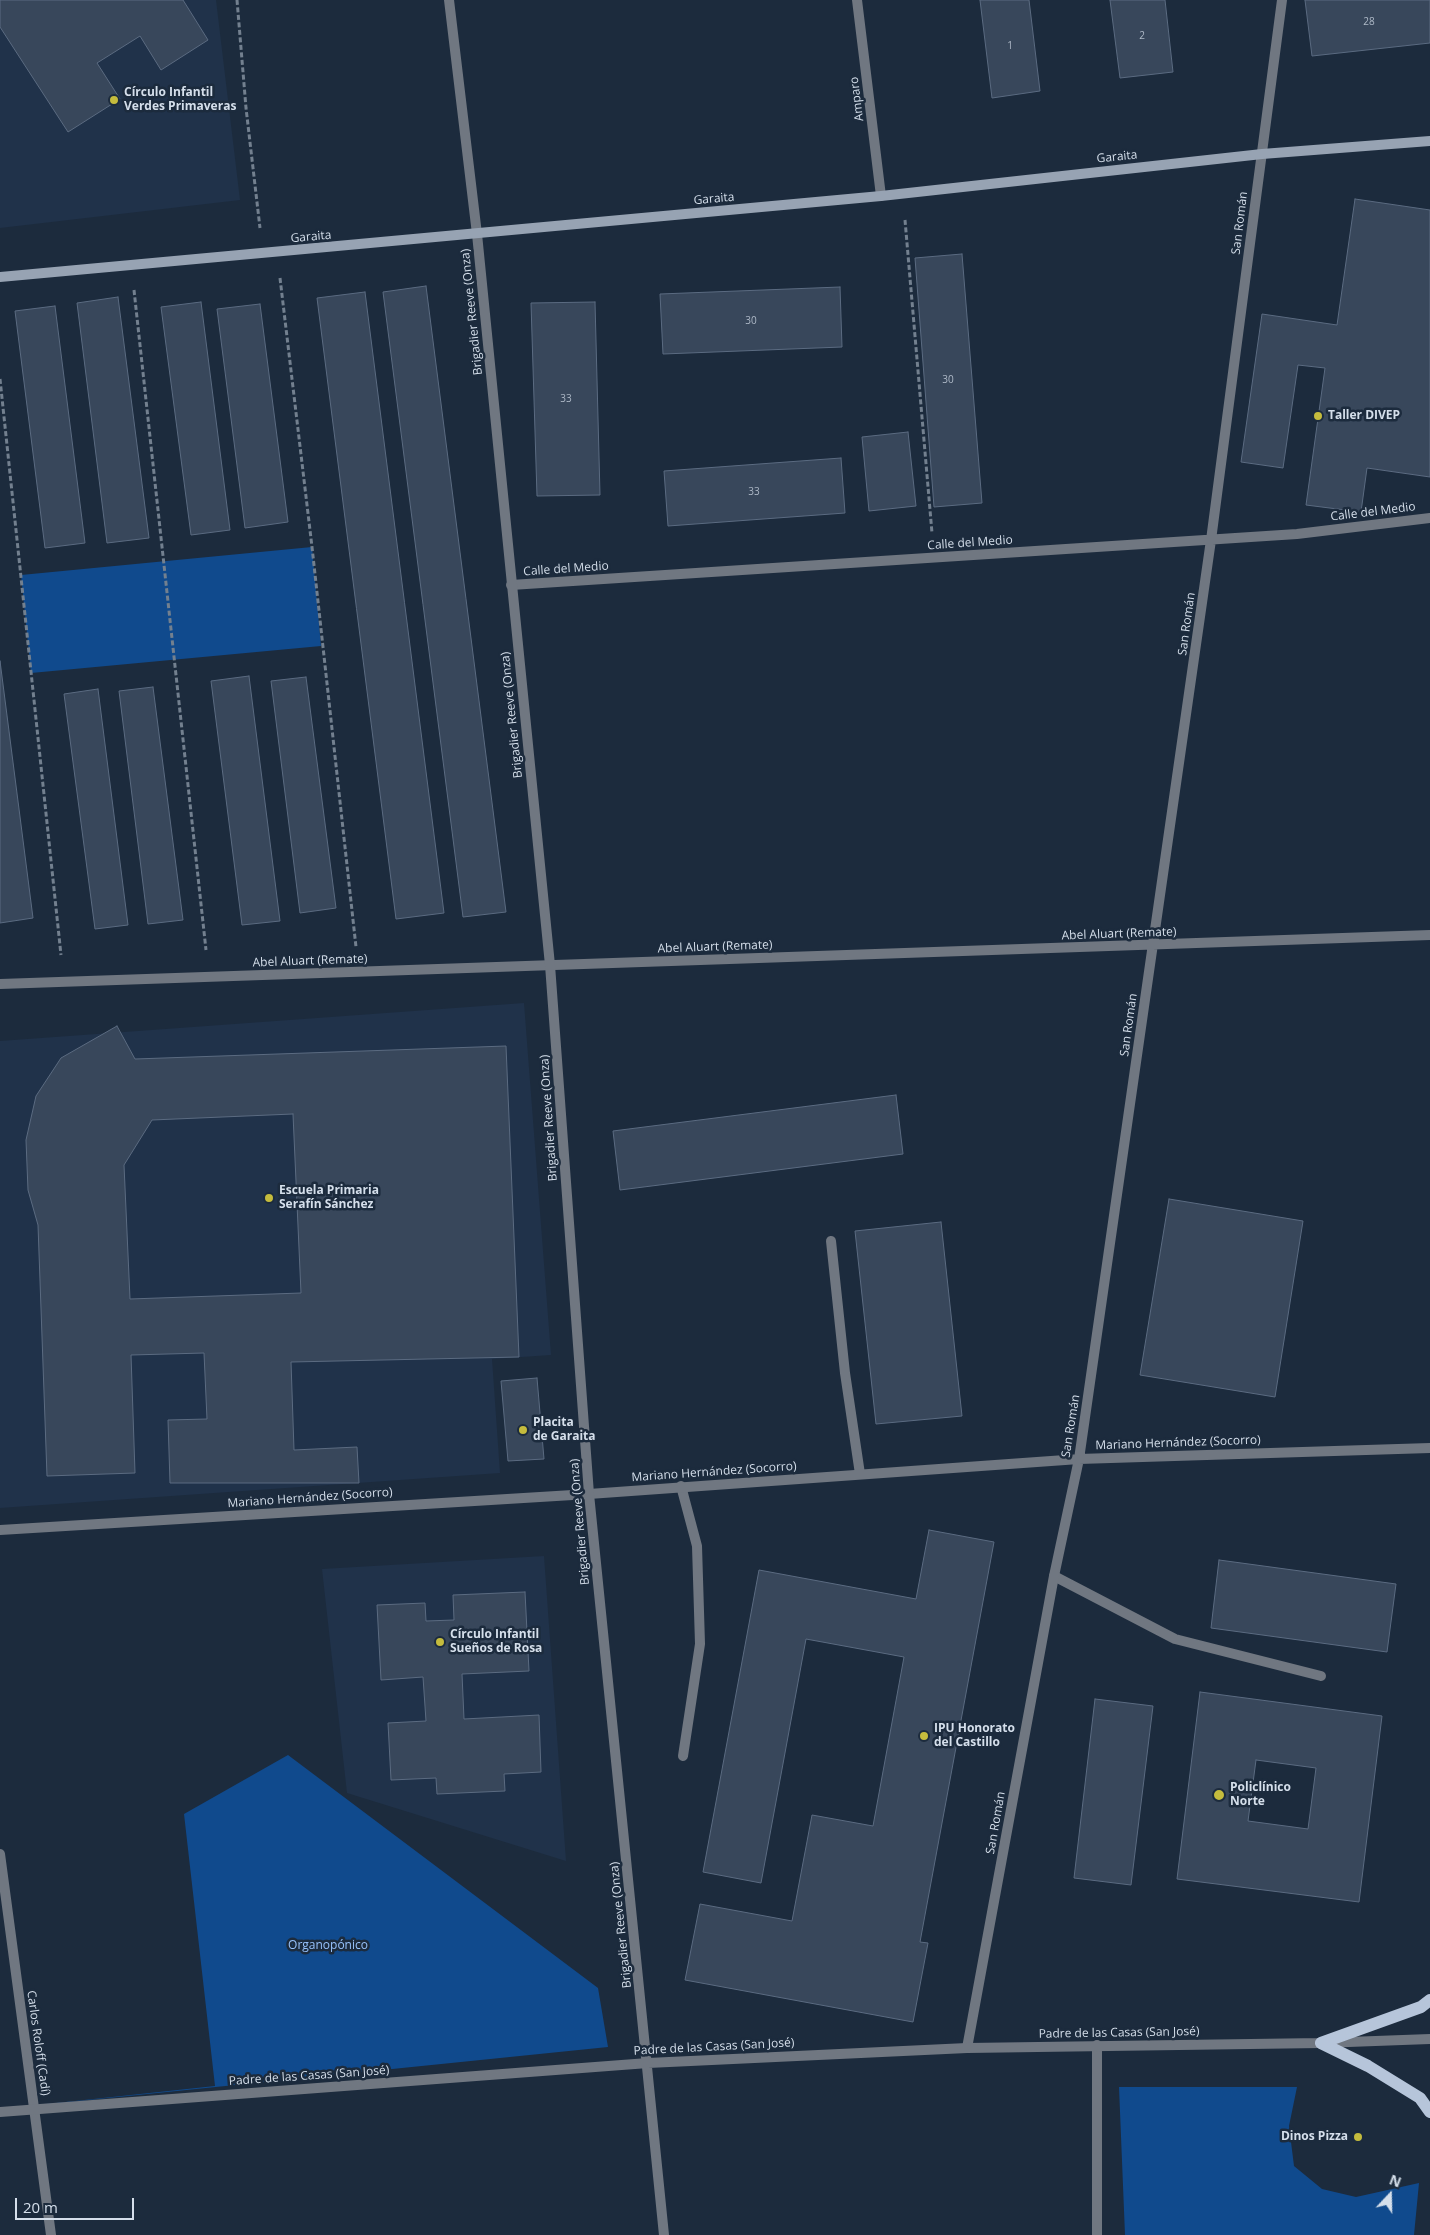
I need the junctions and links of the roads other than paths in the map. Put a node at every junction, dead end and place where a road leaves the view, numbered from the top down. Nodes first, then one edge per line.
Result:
1 (449, 0) edge
2 (857, 0) edge
3 (1282, 0) edge
4 (1430, 141) edge
5 (1262, 154) junction
6 (881, 196) junction
7 (477, 234) junction
8 (0, 277) edge
9 (1430, 518) edge
10 (1211, 540) junction
11 (511, 585) junction
12 (1430, 935) edge
13 (1154, 945) junction
14 (550, 965) junction
15 (0, 984) edge
16 (831, 1241) dead end
17 (1430, 1448) edge
18 (1079, 1459) junction
19 (860, 1474) junction
20 (681, 1486) junction
21 (589, 1494) junction
22 (0, 1530) edge
23 (1054, 1576) junction
24 (1321, 1676) dead end
25 (683, 1756) dead end
26 (0, 1854) edge
27 (1430, 2000) edge
28 (1430, 2039) edge
29 (1321, 2043) junction
30 (1097, 2045) junction
31 (967, 2048) junction
32 (648, 2063) junction
33 (34, 2110) junction
34 (0, 2112) edge
35 (1430, 2112) edge
36 (51, 2235) edge
37 (664, 2235) edge
38 (1097, 2235) edge

1 - 7 street, Brigadier Reeve (Onza)
2 - 6 street, Amparo
3 - 5 street, San Román
4 - 5 main road, Garaita
5 - 6 main road, Garaita
5 - 10 street, San Román
6 - 7 main road, Garaita
7 - 8 main road, Garaita
7 - 11 street, Brigadier Reeve (Onza)
9 - 10 street, Calle del Medio
10 - 11 street, Calle del Medio
10 - 13 street, San Román
11 - 14 street, Brigadier Reeve (Onza)
12 - 13 street, Abel Aluart (Remate)
13 - 14 street, Abel Aluart (Remate)
13 - 18 street, San Román
14 - 15 street, Abel Aluart (Remate)
14 - 21 street, Brigadier Reeve (Onza)
16 - 19 street
17 - 18 street, Mariano Hernández (Socorro)
18 - 19 street, Mariano Hernández (Socorro)
18 - 23 street, San Román
19 - 20 street, Mariano Hernández (Socorro)
20 - 21 street, Mariano Hernández (Socorro)
20 - 25 street
21 - 22 street, Mariano Hernández (Socorro)
21 - 32 street, Brigadier Reeve (Onza)
23 - 24 street
23 - 31 street, San Román
26 - 33 street, Carlos Roloff (Cadí)
27 - 29 main road
28 - 29 street, Padre de las Casas (San José)
29 - 30 street, Padre de las Casas (San José)
29 - 35 main road
30 - 31 street, Padre de las Casas (San José)
30 - 38 street
31 - 32 street, Padre de las Casas (San José)
32 - 33 street, Padre de las Casas (San José)
32 - 37 street, Brigadier Reeve (Onza)
33 - 34 street, Padre de las Casas (San José)
33 - 36 street, Carlos Roloff (Cadí)

